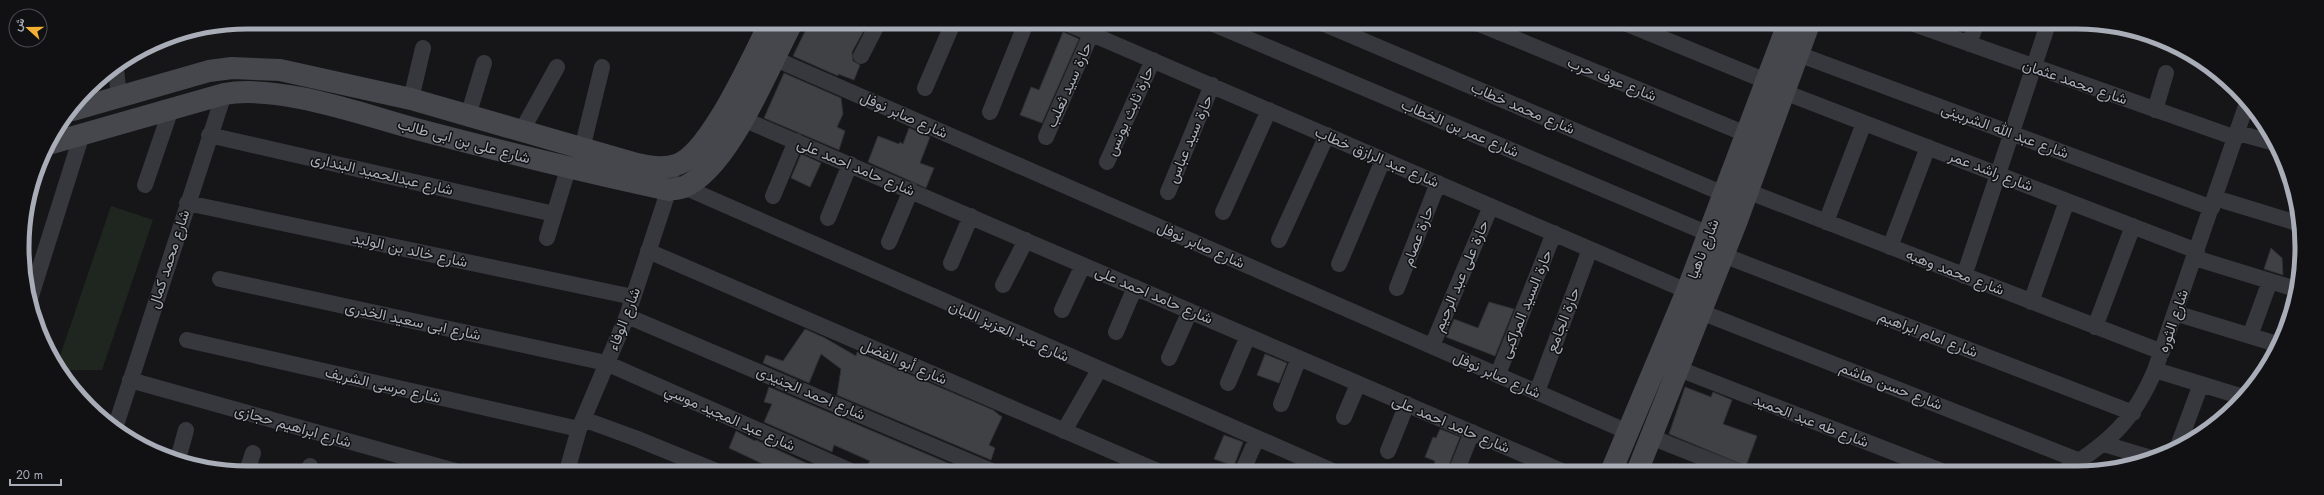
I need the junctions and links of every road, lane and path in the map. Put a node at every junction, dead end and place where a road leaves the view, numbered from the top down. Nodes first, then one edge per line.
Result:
1 (766, 29) edge
2 (789, 29) edge
3 (875, 29) edge
4 (950, 29) edge
5 (1024, 29) edge
6 (1080, 29) edge
7 (1225, 29) edge
8 (1336, 29) edge
9 (1492, 29) edge
10 (1639, 29) edge
11 (1792, 29) edge
12 (1794, 29) edge
13 (1928, 29) edge
14 (1974, 29) edge
15 (2046, 29) edge
16 (1091, 34) junction
17 (1969, 44) junction
18 (423, 48) dead end
19 (1798, 54) junction
20 (861, 56) dead end
21 (773, 58) junction
22 (1152, 60) junction
23 (484, 63) dead end
24 (557, 67) dead end
25 (602, 67) dead end
26 (2033, 67) junction
27 (116, 72) edge
28 (2166, 73) dead end
29 (1212, 86) junction
30 (1775, 87) junction
31 (925, 88) dead end
32 (224, 94) junction
33 (119, 97) junction
34 (411, 99) junction
35 (2245, 108) edge
36 (78, 109) edge
37 (171, 109) junction
38 (1269, 110) junction
39 (2155, 110) junction
40 (990, 112) dead end
41 (468, 116) junction
42 (743, 119) junction
43 (1864, 123) junction
44 (521, 132) junction
45 (2011, 133) junction
46 (82, 134) junction
47 (1746, 134) junction
48 (209, 135) junction
49 (1327, 135) junction
50 (2237, 135) junction
51 (1046, 137) dead end
52 (796, 141) junction
53 (2268, 141) edge
54 (56, 142) edge
55 (1928, 147) junction
56 (582, 149) junction
57 (1383, 160) junction
58 (1107, 162) dead end
59 (850, 164) junction
60 (677, 165) junction
61 (568, 169) junction
62 (1998, 174) junction
63 (1438, 184) junction
64 (145, 185) dead end
65 (676, 189) junction
66 (911, 190) junction
67 (1168, 192) dead end
68 (1748, 192) junction
69 (1724, 194) junction
70 (772, 196) dead end
71 (2067, 201) junction
72 (187, 203) junction
73 (2214, 203) junction
74 (1491, 206) junction
75 (1223, 212) dead end
76 (554, 214) junction
77 (971, 216) junction
78 (828, 218) dead end
79 (1826, 222) junction
80 (2293, 222) edge
81 (2133, 226) junction
82 (1554, 233) junction
83 (1709, 234) junction
84 (547, 238) dead end
85 (1026, 240) junction
86 (1279, 240) dead end
87 (889, 242) dead end
88 (1890, 247) junction
89 (1590, 249) junction
90 (648, 251) junction
91 (2196, 254) junction
92 (1724, 255) junction
93 (950, 263) dead end
94 (1339, 264) dead end
95 (1083, 265) junction
96 (1964, 276) junction
97 (220, 279) dead end
98 (2270, 281) junction
99 (1003, 286) dead end
100 (1135, 287) junction
101 (1397, 288) dead end
102 (2291, 288) edge
103 (33, 290) edge
104 (1688, 291) junction
105 (633, 297) junction
106 (2031, 302) junction
107 (1062, 310) dead end
108 (1190, 311) junction
109 (1701, 312) junction
110 (2175, 313) junction
111 (627, 316) junction
112 (2095, 327) junction
113 (1116, 332) dead end
114 (1248, 336) junction
115 (2250, 336) junction
116 (187, 340) dead end
117 (2273, 342) edge
118 (1432, 346) junction
119 (2162, 352) junction
120 (1169, 358) dead end
121 (1299, 358) junction
122 (606, 363) junction
123 (1679, 369) junction
124 (1099, 370) junction
125 (2156, 370) junction
126 (1498, 374) junction
127 (130, 380) junction
128 (1228, 383) dead end
129 (1358, 384) junction
130 (2201, 384) junction
131 (1536, 392) junction
132 (2238, 395) edge
133 (1281, 404) dead end
134 (1407, 404) junction
135 (2133, 413) junction
136 (1344, 417) dead end
137 (117, 423) edge
138 (581, 424) junction
139 (186, 430) dead end
140 (1064, 431) junction
141 (1472, 432) junction
142 (1628, 432) junction
143 (1651, 437) junction
144 (1257, 438) junction
145 (2180, 440) edge
146 (2104, 444) junction
147 (1388, 451) dead end
148 (253, 453) dead end
149 (179, 455) edge
150 (2143, 455) edge
151 (2080, 461) junction
152 (249, 466) edge
153 (437, 466) edge
154 (568, 466) edge
155 (702, 466) edge
156 (839, 466) edge
157 (980, 466) edge
158 (1146, 466) edge
159 (1245, 466) edge
160 (1321, 466) edge
161 (1458, 466) edge
162 (1538, 466) edge
163 (1614, 466) edge
164 (1639, 466) edge
165 (1724, 466) edge
166 (1929, 466) edge
167 (2072, 466) edge

1 - 60 street
2 - 21 street
3 - 20 street
4 - 31 street
5 - 40 street
6 - 16 street, شارع عبد الرازق خطاب
7 - 83 street, شارع عمر بن الخطاب
8 - 69 street, شارع محمد خطاب
9 - 47 street, شارع عوف حرب
10 - 30 street, شارع راشد عمر
11 - 30 street, شارع ناهيا
12 - 19 street, شارع ناهيا
13 - 17 street, شارع محمد عثمان
14 - 17 street
15 - 26 street
16 - 22 street, شارع عبد الرازق خطاب
16 - 51 street, حارة سيد ثعلب
17 - 26 street, شارع محمد عثمان
18 - 34 street
19 - 30 street, شارع ناهيا
19 - 45 street, شارع عبد الله الشربينى
21 - 42 street
21 - 118 street, شارع صابر نوفل
22 - 29 street, شارع عبد الرازق خطاب
22 - 58 street, حارة ثابث يونس
23 - 41 street
24 - 44 street
25 - 56 street
26 - 39 street, شارع محمد عثمان
26 - 45 street
27 - 33 street
28 - 39 street
29 - 38 street, شارع عبد الرازق خطاب
29 - 67 street, حارة سيد عباس
30 - 43 street, شارع راشد عمر
30 - 47 street, شارع ناهيا
30 - 68 street, شارع ناهيا
32 - 37 street, شارع على بن ابى طالب
32 - 48 street, شارع محمد كمال
32 - 61 street, شارع على بن ابى طالب
33 - 34 street, شارع على بن ابى طالب
33 - 36 street, شارع على بن ابى طالب
34 - 41 street, شارع على بن ابى طالب
35 - 50 street, شارع الثوره
37 - 46 street, شارع على بن ابى طالب
37 - 64 street
38 - 49 street, شارع عبد الرازق خطاب
38 - 75 street
39 - 50 street, شارع محمد عثمان
41 - 44 street, شارع على بن ابى طالب
42 - 52 street, شارع حامد احمد على
42 - 65 street
43 - 55 street, شارع راشد عمر
43 - 79 street
44 - 56 street, شارع على بن ابى طالب
45 - 62 street
45 - 73 street, شارع عبد الله الشربينى
46 - 54 street, شارع على بن ابى طالب
46 - 103 street
47 - 69 street, شارع ناهيا
48 - 72 street, شارع محمد كمال
48 - 76 street, شارع عبدالحميد البندارى
49 - 57 street, شارع عبد الرازق خطاب
49 - 86 street
50 - 53 street, شارع محمد عثمان
50 - 73 street, شارع الثوره
52 - 59 street, شارع حامد احمد على
52 - 70 street
55 - 62 street, شارع راشد عمر
55 - 88 street
56 - 60 street, شارع على بن ابى طالب
57 - 63 street, شارع عبد الرازق خطاب
57 - 94 street
59 - 66 street, شارع حامد احمد على
59 - 78 street
60 - 65 street, شارع الوفاء
61 - 65 street, شارع على بن ابى طالب
61 - 76 street
62 - 71 street, شارع راشد عمر
62 - 96 street
63 - 74 street, شارع عبد الرازق خطاب
63 - 101 street, حارة عصام
65 - 90 street, شارع الوفاء
65 - 124 street, شارع عبد العزيز اللبان
66 - 77 street, شارع حامد احمد على
66 - 87 street
68 - 79 street, شارع محمد وهبه
68 - 92 street, شارع ناهيا
69 - 83 street, شارع ناهيا
71 - 81 street, شارع راشد عمر
71 - 106 street
72 - 105 street, شارع خالد بن الوليد
72 - 127 street, شارع محمد كمال
73 - 80 street, شارع عبد الله الشربينى
73 - 91 street, شارع الثوره
74 - 82 street, شارع عبد الرازق خطاب
74 - 118 street, حارة على عبد الرحيم
76 - 84 street
77 - 85 street, شارع حامد احمد على
77 - 93 street
79 - 88 street, شارع محمد وهبه
81 - 91 street, شارع راشد عمر
81 - 112 street
82 - 89 street, شارع عبد الرازق خطاب
82 - 126 street, حارة السيد المراكبى
83 - 104 street, شارع ناهيا
85 - 95 street, شارع حامد احمد على
85 - 99 street
88 - 96 street, شارع محمد وهبه
89 - 104 street, شارع عبد الرازق خطاب
89 - 131 street, حارة الجامع
90 - 105 street, شارع الوفاء
90 - 140 street, شارع أبو الفضل
91 - 98 street, شارع راشد عمر
91 - 110 street, شارع الثوره
92 - 109 street, شارع ناهيا
92 - 135 street, شارع امام ابراهيم
95 - 100 street, شارع حامد احمد على
95 - 107 street
96 - 106 street, شارع محمد وهبه
97 - 122 street, شارع ابى سعيد الخدرى
98 - 102 street, شارع راشد عمر
98 - 115 street
100 - 108 street, شارع حامد احمد على
100 - 113 street
104 - 142 street, شارع ناهيا
105 - 111 street, شارع الوفاء
106 - 112 street, شارع محمد وهبه
108 - 114 street, شارع حامد احمد على
108 - 120 street
109 - 123 street, شارع ناهيا
109 - 151 street, شارع حسن هاشم
110 - 115 street
110 - 119 street, شارع الثوره
111 - 122 street, شارع الوفاء
111 - 157 street, شارع احمد الجنيدى
112 - 119 street, شارع محمد وهبه
114 - 121 street, شارع حامد احمد على
114 - 128 street
115 - 117 street
116 - 138 street, شارع مرسى الشريف
118 - 126 street, شارع صابر نوفل
119 - 125 street, شارع الثوره
121 - 129 street, شارع حامد احمد على
121 - 133 street
122 - 138 street, شارع الوفاء
122 - 156 street, شارع عبد المجيد موسي
123 - 143 street, شارع ناهيا
123 - 166 street, شارع طه عبد الحميد
124 - 140 street
124 - 144 street, شارع عبد العزيز اللبان
125 - 130 street
125 - 135 street, شارع الثوره
126 - 131 street, شارع صابر نوفل
127 - 137 street, شارع محمد كمال
127 - 153 street, شارع ابراهيم حجازى
129 - 134 street, شارع حامد احمد على
129 - 136 street
130 - 132 street
130 - 145 street
131 - 142 street, شارع صابر نوفل
134 - 141 street, شارع حامد احمد على
134 - 147 street
135 - 146 street, شارع الثوره
138 - 154 street, شارع الوفاء
138 - 155 street, شارع مرسى الشريف
139 - 149 street
140 - 158 street, شارع أبو الفضل
141 - 161 street
141 - 162 street, شارع حامد احمد على
142 - 163 street, شارع ناهيا
143 - 164 street, شارع ناهيا
143 - 165 street
144 - 159 street
144 - 160 street, شارع عبد العزيز اللبان
146 - 150 street
146 - 151 street, شارع الثوره
148 - 152 street
151 - 167 street, شارع الثوره

